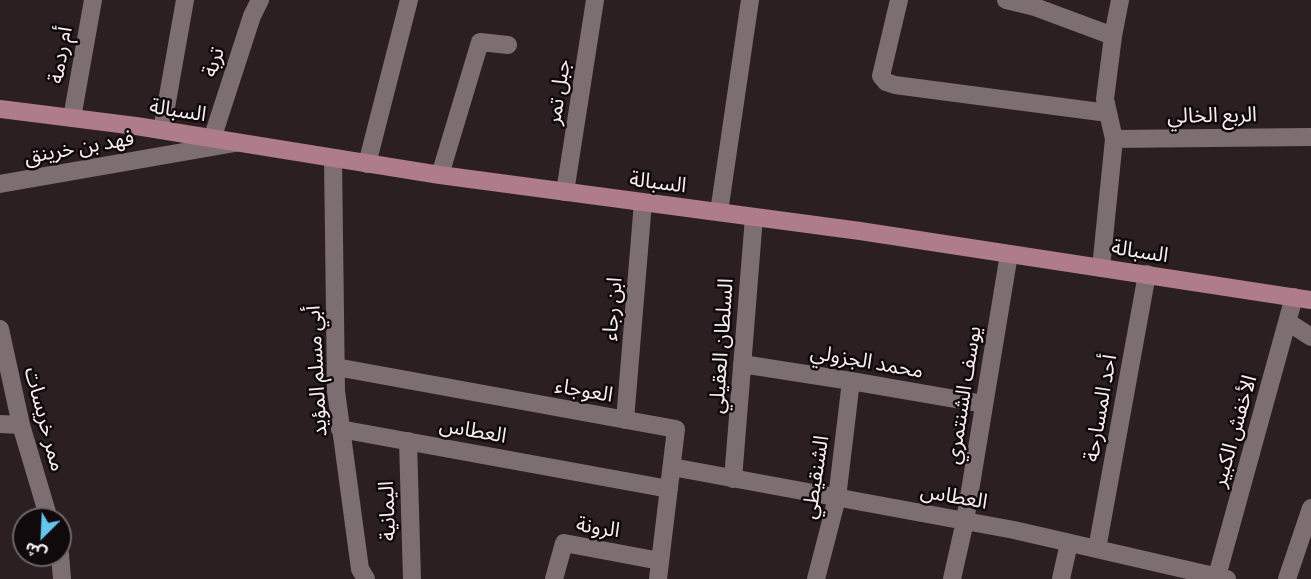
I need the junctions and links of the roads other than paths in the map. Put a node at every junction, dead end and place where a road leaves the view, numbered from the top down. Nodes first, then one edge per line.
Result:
1 (93, 0) edge
2 (185, 0) edge
3 (260, 0) edge
4 (409, 0) edge
5 (595, 0) edge
6 (750, 0) edge
7 (899, 0) edge
8 (1006, 0) edge
9 (1120, 0) edge
10 (1113, 36) junction
11 (508, 45) dead end
12 (0, 108) edge
13 (1108, 113) junction
14 (72, 118) junction
15 (162, 130) junction
16 (1311, 137) edge
17 (212, 139) junction
18 (1114, 139) junction
19 (237, 142) junction
20 (333, 158) junction
21 (367, 164) junction
22 (440, 175) junction
23 (0, 184) edge
24 (565, 192) junction
25 (643, 202) junction
26 (719, 212) junction
27 (754, 217) junction
28 (1009, 254) junction
29 (1101, 267) junction
30 (1147, 274) junction
31 (1303, 298) edge
32 (1288, 322) junction
33 (1, 334) edge
34 (1311, 337) edge
35 (742, 364) junction
36 (336, 367) junction
37 (851, 381) junction
38 (984, 404) junction
39 (625, 420) junction
40 (0, 424) edge
41 (21, 425) junction
42 (340, 429) junction
43 (408, 441) junction
44 (672, 467) junction
45 (733, 479) junction
46 (669, 489) junction
47 (837, 498) junction
48 (45, 507) edge
49 (1311, 508) edge
50 (965, 521) junction
51 (1069, 543) junction
52 (1097, 549) junction
53 (659, 570) edge
54 (1222, 578) edge
55 (366, 579) edge
56 (412, 579) edge
57 (554, 579) edge
58 (816, 579) edge
59 (952, 579) edge
60 (1061, 579) edge
61 (1287, 579) edge

1 - 14 street, أم ردمة
2 - 15 street
3 - 17 street, تربة
4 - 21 street
5 - 24 street, جبل تمر
6 - 26 street
7 - 13 street
8 - 10 street
9 - 10 street
10 - 13 street
11 - 22 street
12 - 14 main road, السبالة
13 - 18 street
14 - 15 main road, السبالة
15 - 17 main road, السبالة
16 - 18 street, الربع الخالي
17 - 19 main road, السبالة
18 - 29 street
19 - 20 main road, السبالة
19 - 23 street, فهد بن خرينق
20 - 21 main road, السبالة
20 - 36 street, أبي مسلم المؤيد
21 - 22 main road, السبالة
22 - 24 main road, السبالة
24 - 25 main road, السبالة
25 - 26 main road, السبالة
25 - 39 street, ابن رجاء
26 - 27 main road, السبالة
27 - 28 main road, السبالة
27 - 35 street, السلطان العقيلي
28 - 29 main road, السبالة
28 - 38 street, يوسف الشنتمري
29 - 30 main road, السبالة
30 - 31 main road, السبالة
30 - 52 street, أحد المسارحة
31 - 32 street, الأخفش الكبير
32 - 34 street
32 - 54 street, الأخفش الكبير
33 - 41 street, ممر خريسات
35 - 37 street, محمد الجزولي
35 - 45 street, السلطان العقيلي
36 - 39 street, العوجاء
36 - 42 street, أبي مسلم المؤيد
37 - 38 street, محمد الجزولي
37 - 47 street, الشنقيطي
38 - 50 street, يوسف الشنتمري
39 - 44 street, العوجاء
40 - 41 street
41 - 48 street, ممر خريسات
42 - 43 street, العطاس
42 - 55 street, أبي مسلم المؤيد
43 - 46 street, العطاس
43 - 56 street, اليمانية
44 - 45 street, العطاس
44 - 46 street, العوجاء
45 - 47 street, العطاس
46 - 53 street, العوجاء
47 - 50 street, العطاس
47 - 58 street, الشنقيطي
49 - 61 street
50 - 51 street, العطاس
50 - 59 street, يوسف الشنتمري
51 - 52 street, العطاس
51 - 60 street
52 - 54 street, العطاس
53 - 57 street, الرونة

